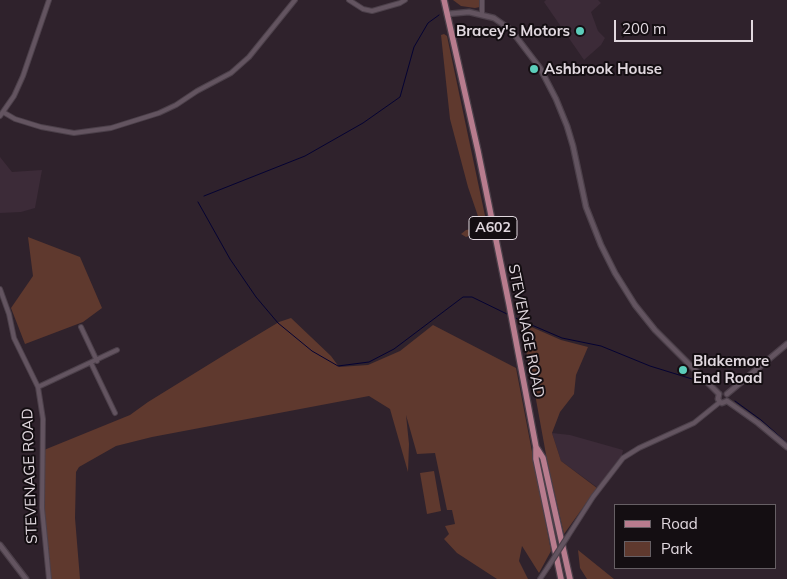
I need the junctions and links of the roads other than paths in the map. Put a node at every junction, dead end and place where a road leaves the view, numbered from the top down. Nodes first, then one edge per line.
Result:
1 (49, 0) edge
2 (295, 0) edge
3 (349, 0) edge
4 (405, 0) edge
5 (444, 0) edge
6 (482, 0) edge
7 (447, 14) junction
8 (482, 14) junction
9 (2, 114) edge
10 (0, 289) edge
11 (81, 327) dead end
12 (787, 344) edge
13 (118, 350) dead end
14 (97, 361) junction
15 (91, 364) junction
16 (38, 387) junction
17 (719, 394) junction
18 (727, 394) junction
19 (727, 401) junction
20 (720, 402) junction
21 (116, 413) dead end
22 (536, 446) junction
23 (787, 447) edge
24 (0, 545) edge
25 (26, 579) edge
26 (49, 579) edge
27 (540, 579) edge
28 (561, 579) edge
29 (570, 579) edge

1 - 9 street
2 - 9 street
3 - 4 street
5 - 7 main road, STEVENAGE ROAD / A602
6 - 8 street
7 - 8 street
7 - 22 main road, STEVENAGE ROAD / A602
8 - 17 street
10 - 16 street, STEVENAGE ROAD
11 - 14 street
12 - 18 street
13 - 14 street
14 - 15 street
15 - 16 street
15 - 21 street
16 - 26 street, STEVENAGE ROAD
17 - 18 street
17 - 20 street
18 - 19 street
19 - 20 street
19 - 23 street
20 - 27 street, bridge
22 - 28 main road, A602
22 - 29 main road, A602
24 - 25 street

